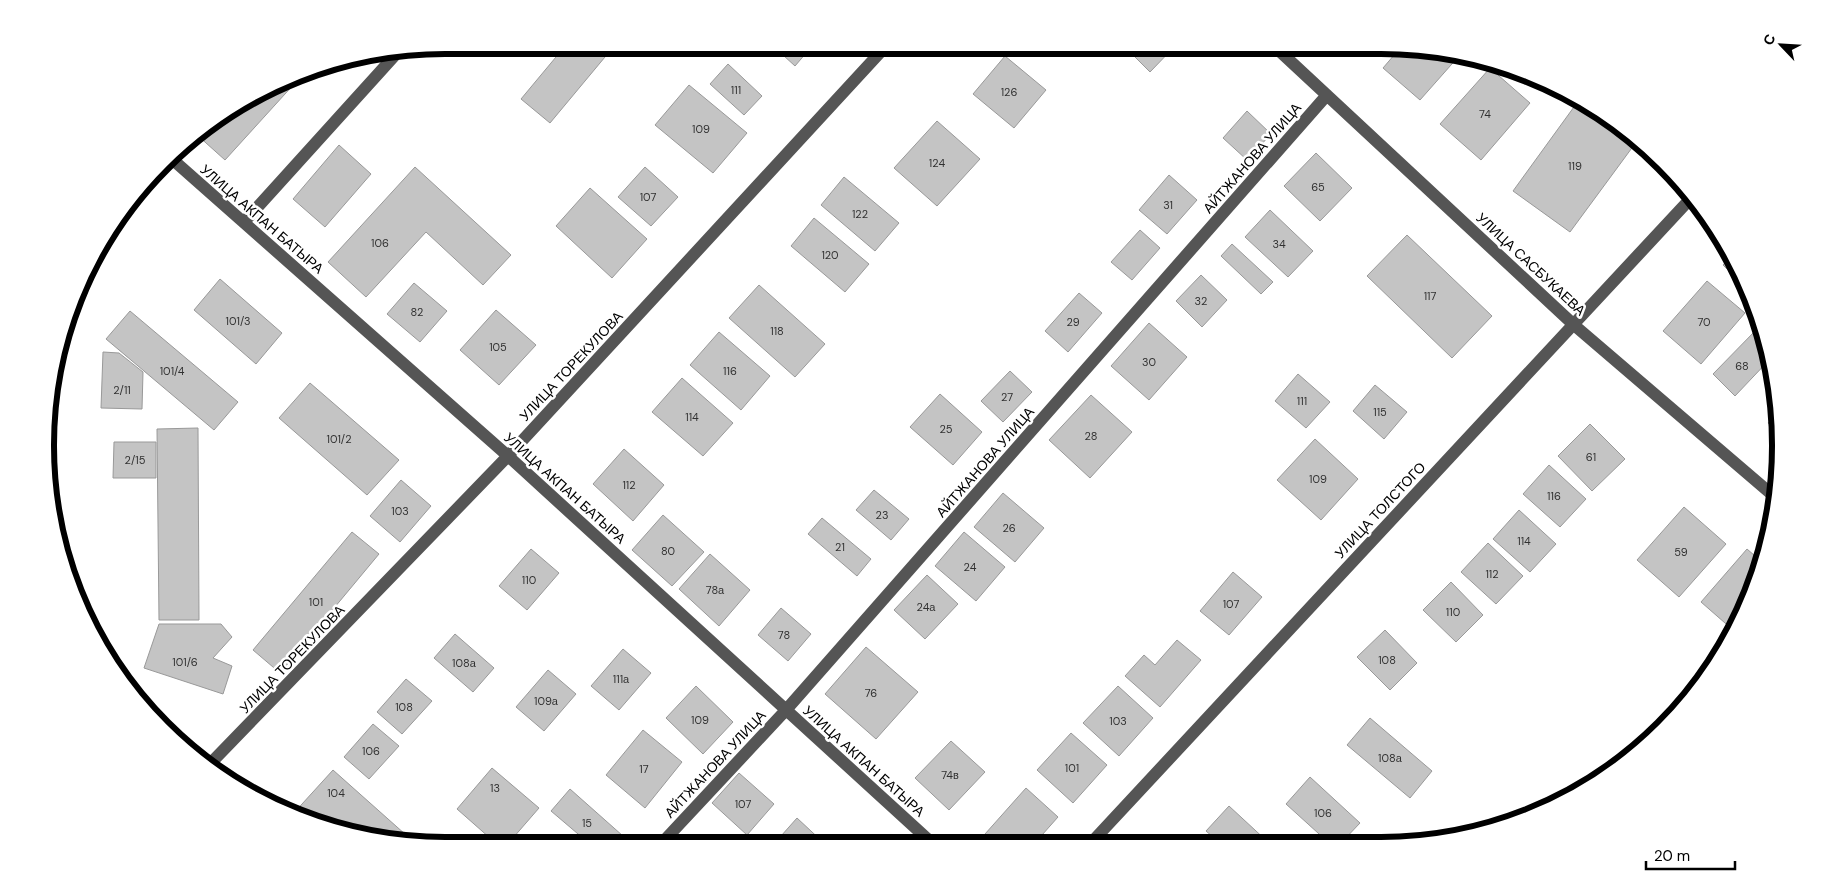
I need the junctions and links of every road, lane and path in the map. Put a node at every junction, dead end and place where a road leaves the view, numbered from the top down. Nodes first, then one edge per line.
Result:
1 (879, 54) edge
2 (1283, 54) edge
3 (393, 57) edge
4 (1328, 95) junction
5 (175, 162) edge
6 (1687, 202) edge
7 (244, 222) junction
8 (1574, 325) junction
9 (508, 456) junction
10 (1769, 492) edge
11 (786, 710) junction
12 (213, 761) edge
13 (667, 837) edge
14 (926, 837) edge
15 (1097, 837) edge

1 - 9 street, УЛИЦА ТОРЕКУЛОВА
2 - 4 street, УЛИЦА САСБУКАЕВА
3 - 7 street
4 - 8 street, УЛИЦА САСБУКАЕВА
4 - 11 street, АЙТЖАНОВА УЛИЦА
5 - 7 street, УЛИЦА АКПАН БАТЫРА
6 - 8 street, УЛИЦА ТОЛСТОГО
7 - 9 street, УЛИЦА АКПАН БАТЫРА
8 - 10 street, УЛИЦА САСБУКАЕВА
8 - 15 street, УЛИЦА ТОЛСТОГО
9 - 11 street, УЛИЦА АКПАН БАТЫРА
9 - 12 street, УЛИЦА ТОРЕКУЛОВА
11 - 13 street, АЙТЖАНОВА УЛИЦА
11 - 14 street, УЛИЦА АКПАН БАТЫРА

